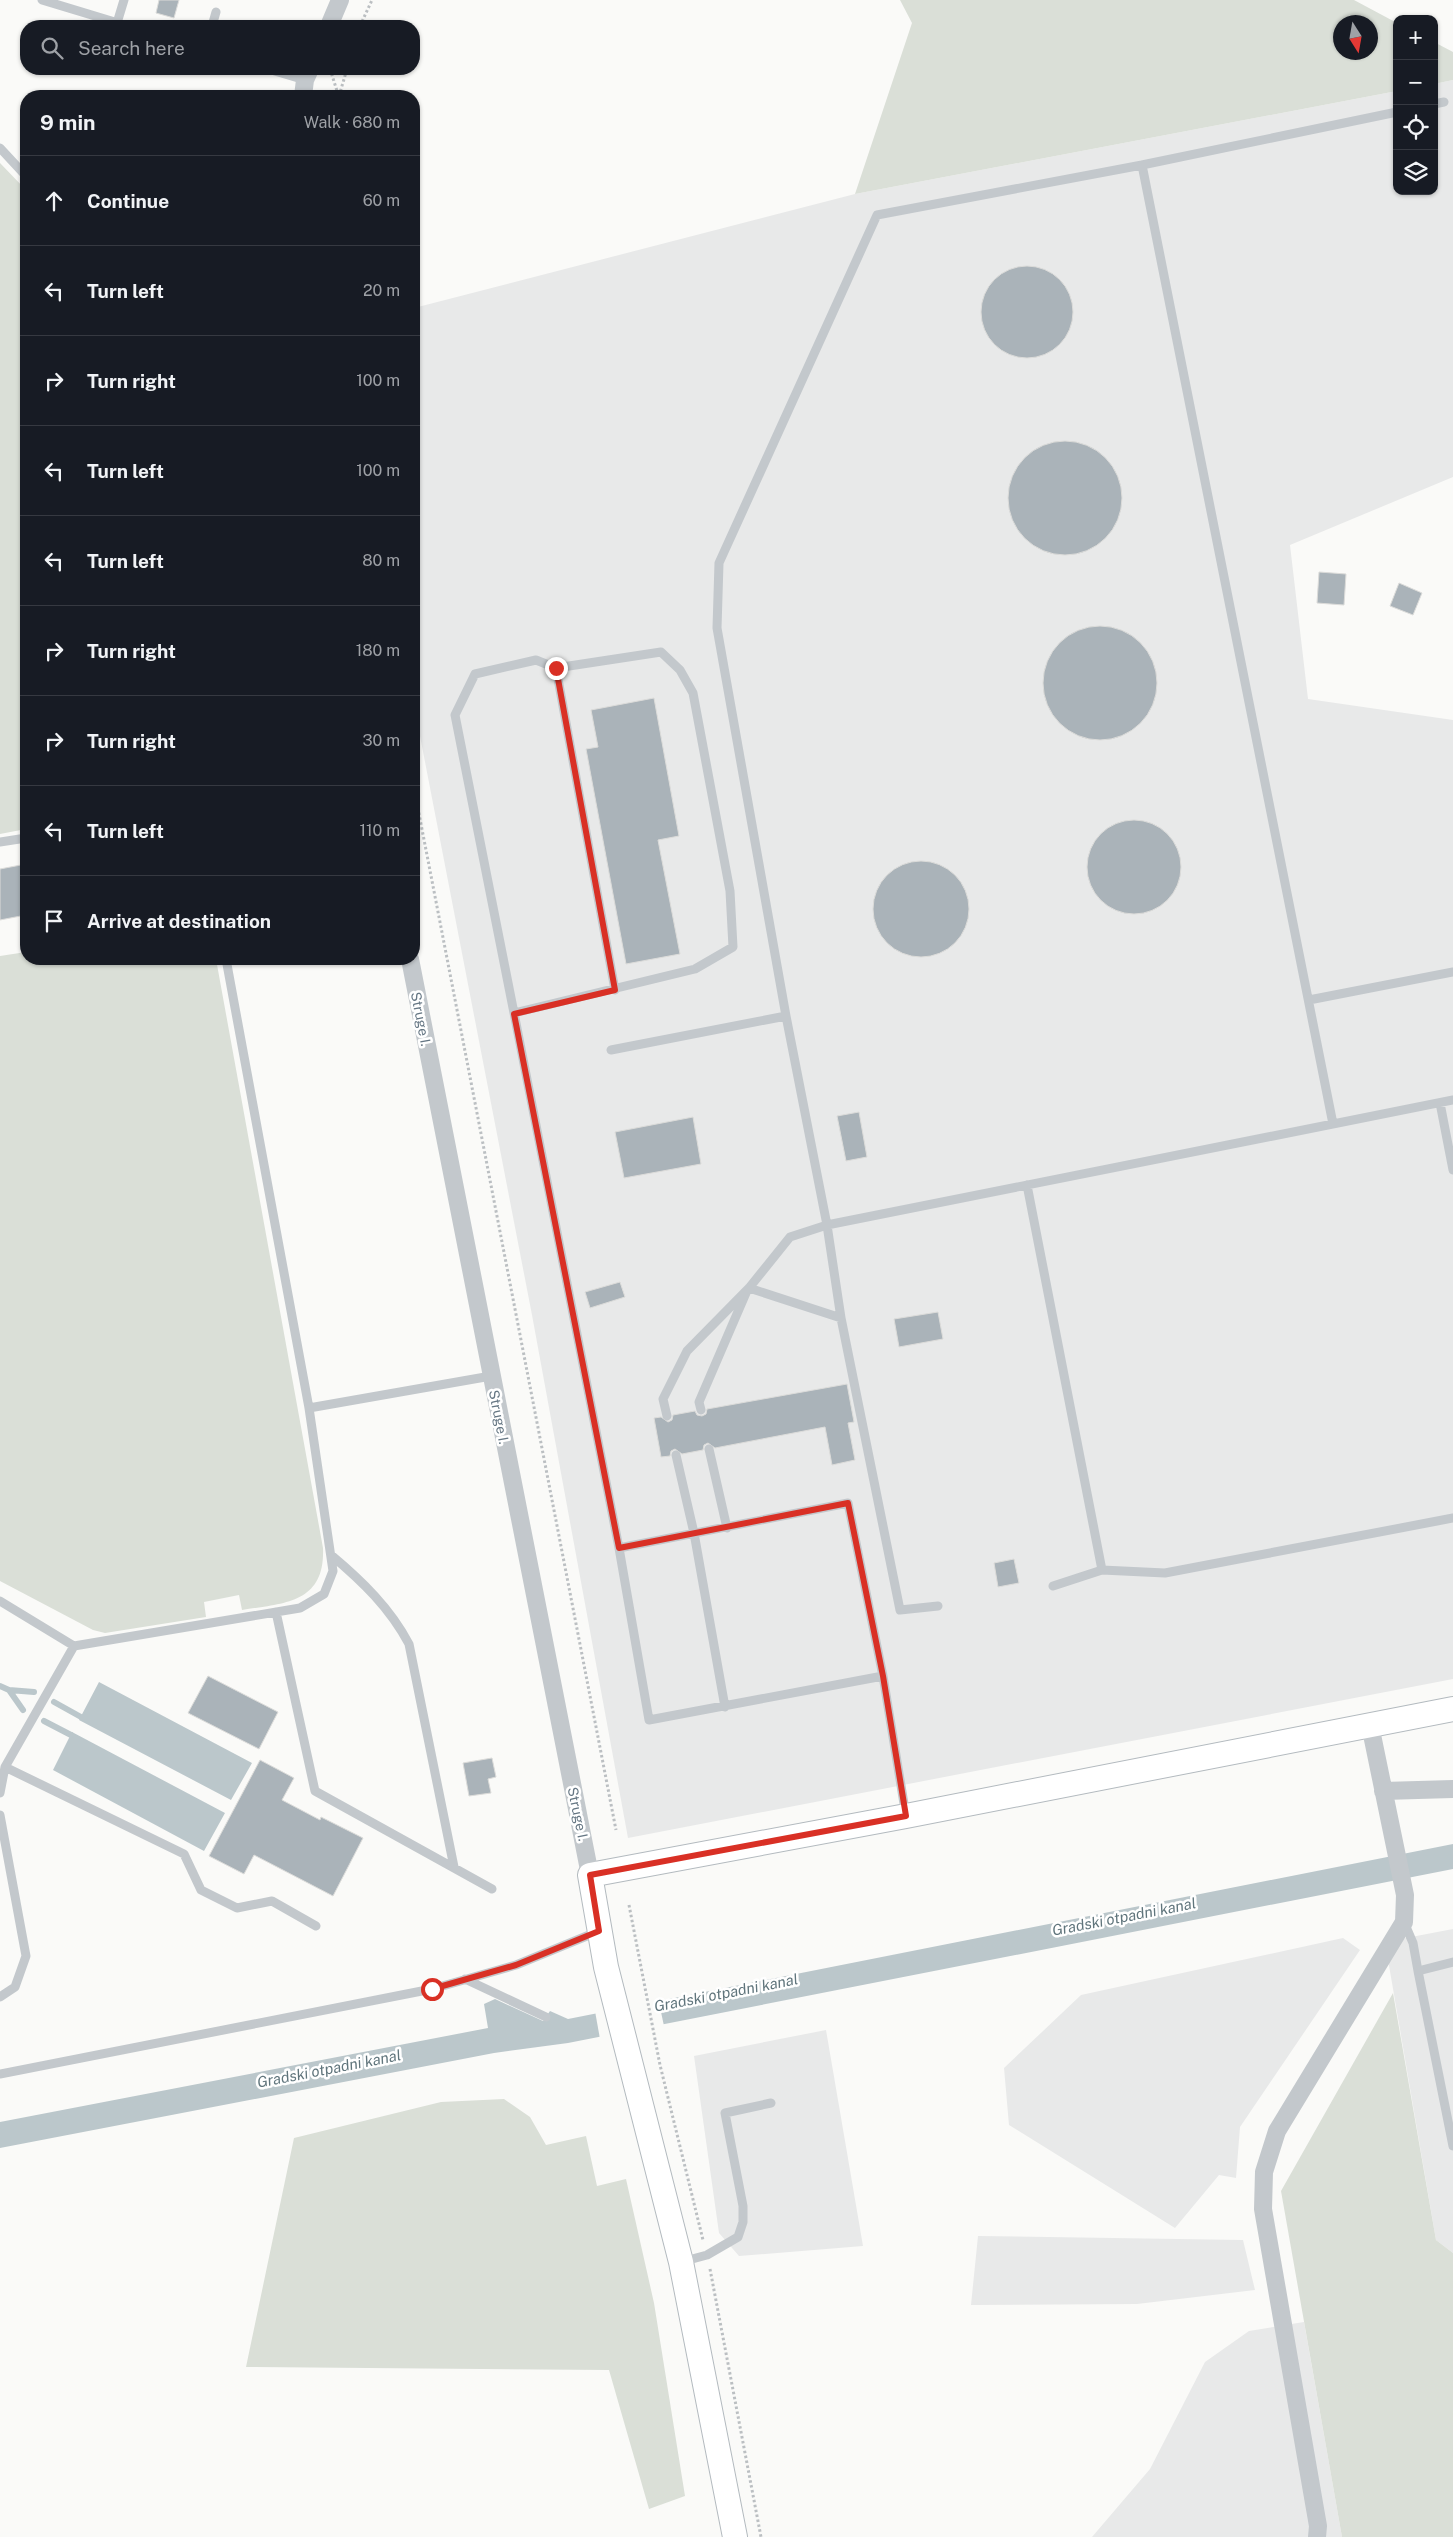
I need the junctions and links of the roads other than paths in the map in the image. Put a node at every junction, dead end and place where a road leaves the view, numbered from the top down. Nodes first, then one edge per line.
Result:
1 (42, 0) edge
2 (124, 0) edge
3 (340, 0) edge
4 (216, 12) dead end
5 (107, 20) edge
6 (118, 20) edge
7 (214, 20) edge
8 (331, 20) edge
9 (286, 75) edge
10 (306, 82) edge
11 (1393, 113) edge
12 (0, 148) edge
13 (1142, 165) junction
14 (20, 170) edge
15 (556, 668) junction
16 (20, 839) edge
17 (0, 842) edge
18 (227, 965) edge
19 (411, 965) edge
20 (1453, 972) edge
21 (615, 990) junction
22 (1309, 1000) junction
23 (514, 1014) junction
24 (786, 1016) junction
25 (611, 1050) dead end
26 (1453, 1100) edge
27 (1440, 1103) junction
28 (1333, 1124) junction
29 (1453, 1170) edge
30 (1027, 1185) junction
31 (827, 1225) junction
32 (749, 1288) junction
33 (841, 1318) junction
34 (491, 1376) junction
35 (309, 1408) junction
36 (701, 1410) dead end
37 (667, 1416) dead end
38 (709, 1449) dead end
39 (676, 1455) dead end
40 (1453, 1518) edge
41 (727, 1528) junction
42 (694, 1533) junction
43 (619, 1548) junction
44 (331, 1555) junction
45 (1102, 1570) junction
46 (1054, 1586) dead end
47 (0, 1602) edge
48 (938, 1606) dead end
49 (276, 1612) junction
50 (74, 1646) junction
51 (883, 1676) junction
52 (725, 1707) junction
53 (1453, 1709) edge
54 (1370, 1725) junction
55 (6, 1767) junction
56 (1453, 1789) edge
57 (1383, 1791) junction
58 (0, 1794) edge
59 (0, 1815) edge
60 (906, 1816) junction
61 (454, 1867) junction
62 (590, 1875) junction
63 (492, 1889) dead end
64 (1404, 1922) junction
65 (316, 1926) dead end
66 (599, 1931) junction
67 (1453, 1962) edge
68 (1418, 1971) junction
69 (465, 1979) junction
70 (0, 1997) edge
71 (546, 2016) dead end
72 (0, 2074) edge
73 (771, 2103) dead end
74 (1451, 2126) edge
75 (1453, 2146) edge
76 (681, 2262) junction
77 (735, 2537) edge
78 (1317, 2537) edge

1 - 5 lane
2 - 6 lane
3 - 8 street
4 - 7 lane
9 - 10 lane
11 - 13 lane
12 - 14 lane
13 - 22 lane
13 - 24 lane
15 - 21 lane
15 - 21 lane
15 - 23 lane
16 - 17 lane
18 - 35 lane
19 - 34 street, Struge I.
20 - 22 lane
21 - 23 lane
22 - 28 lane
23 - 43 lane
24 - 25 lane
24 - 31 lane
26 - 27 lane
27 - 28 lane
27 - 29 lane
28 - 30 lane
30 - 31 lane
30 - 45 lane
31 - 32 lane
31 - 33 lane
32 - 33 lane
32 - 36 lane
32 - 37 lane
33 - 48 lane
34 - 35 lane
34 - 62 street, Struge I.
35 - 44 lane
38 - 41 lane
39 - 42 lane
40 - 45 lane
41 - 42 lane
41 - 51 lane
42 - 43 lane
42 - 52 lane
43 - 52 lane
44 - 49 lane
44 - 61 lane
45 - 46 lane
47 - 50 lane
49 - 50 lane
49 - 61 lane
50 - 55 lane
51 - 52 lane
51 - 60 lane
53 - 54 street
54 - 57 street
54 - 60 street
55 - 58 lane
55 - 65 lane
56 - 57 street
57 - 64 street
59 - 70 lane
60 - 62 street
61 - 63 lane
62 - 66 street
64 - 68 lane
64 - 78 street
66 - 69 lane
66 - 76 street
67 - 68 lane
68 - 74 lane
69 - 71 lane
69 - 72 lane
73 - 76 lane
74 - 75 lane
76 - 77 street

